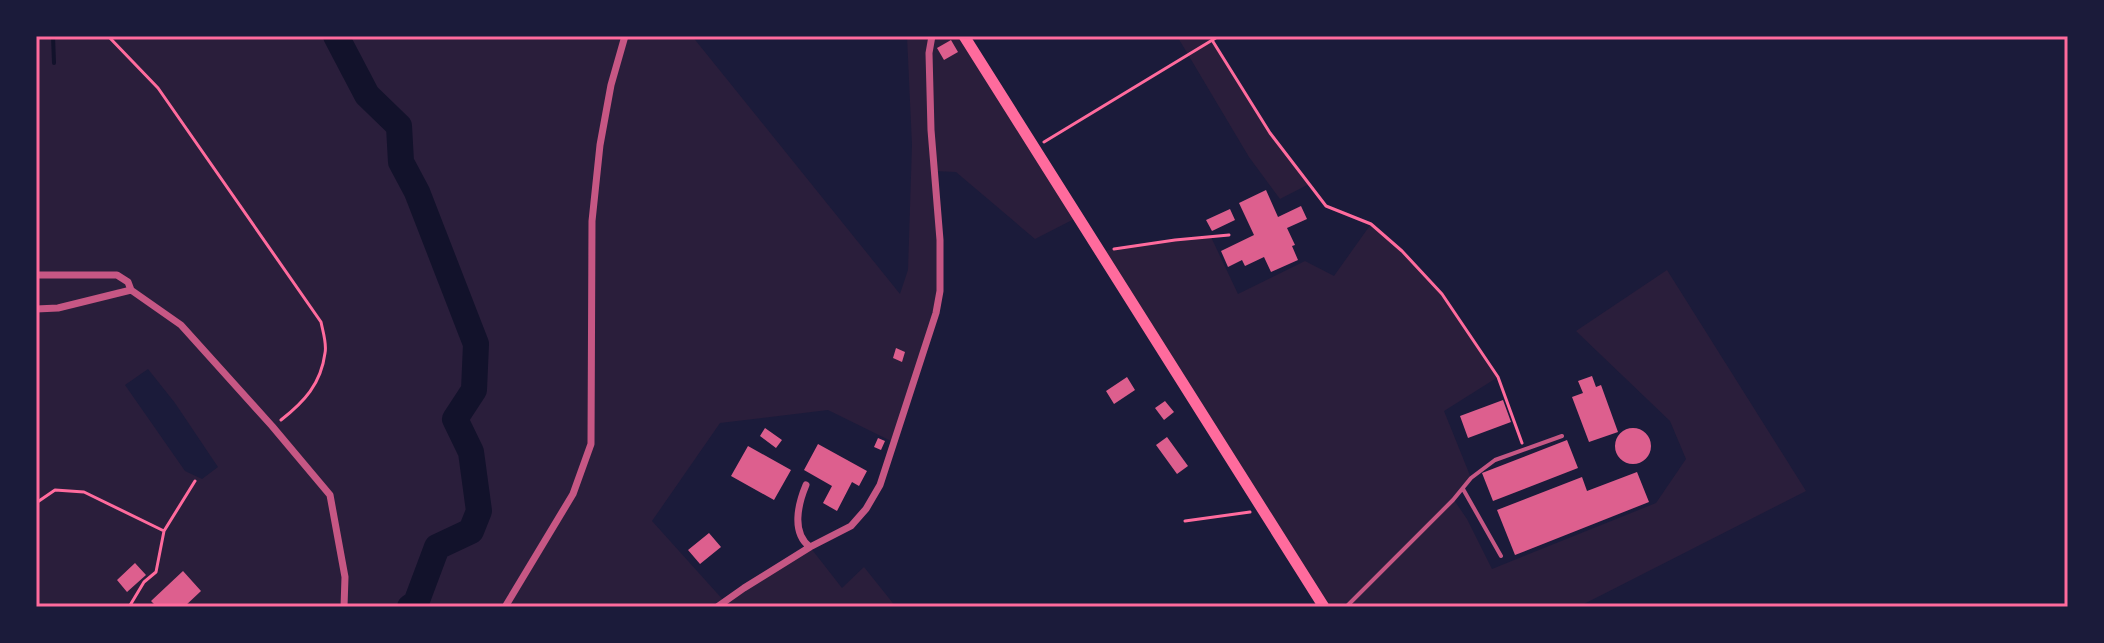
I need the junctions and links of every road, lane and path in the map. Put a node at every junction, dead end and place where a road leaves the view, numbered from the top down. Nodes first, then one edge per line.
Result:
1 (108, 36) edge
2 (625, 36) edge
3 (932, 36) edge
4 (964, 36) edge
5 (1219, 36) edge
6 (1212, 40) junction
7 (1035, 148) junction
8 (1229, 235) dead end
9 (1100, 252) junction
10 (36, 275) edge
11 (131, 290) junction
12 (36, 309) edge
13 (272, 426) junction
14 (1562, 436) dead end
15 (1525, 449) junction
16 (195, 481) dead end
17 (806, 485) dead end
18 (1463, 489) junction
19 (36, 503) edge
20 (1261, 509) junction
21 (1185, 521) dead end
22 (164, 531) junction
23 (810, 547) junction
24 (1501, 556) dead end
25 (129, 607) edge
26 (344, 607) edge
27 (505, 607) edge
28 (717, 607) edge
29 (1324, 607) edge
30 (1346, 607) edge

1 - 13 path
2 - 27 street
3 - 23 street
4 - 7 main road
5 - 6 path
6 - 7 path
6 - 15 path
7 - 9 main road
8 - 9 path
9 - 20 main road
10 - 11 street
11 - 12 street
11 - 13 street
13 - 26 street
14 - 15 lane
15 - 18 lane
16 - 22 path
17 - 23 street
18 - 24 lane
18 - 30 lane
19 - 22 path
20 - 21 path
20 - 29 main road
22 - 25 path
23 - 28 street

